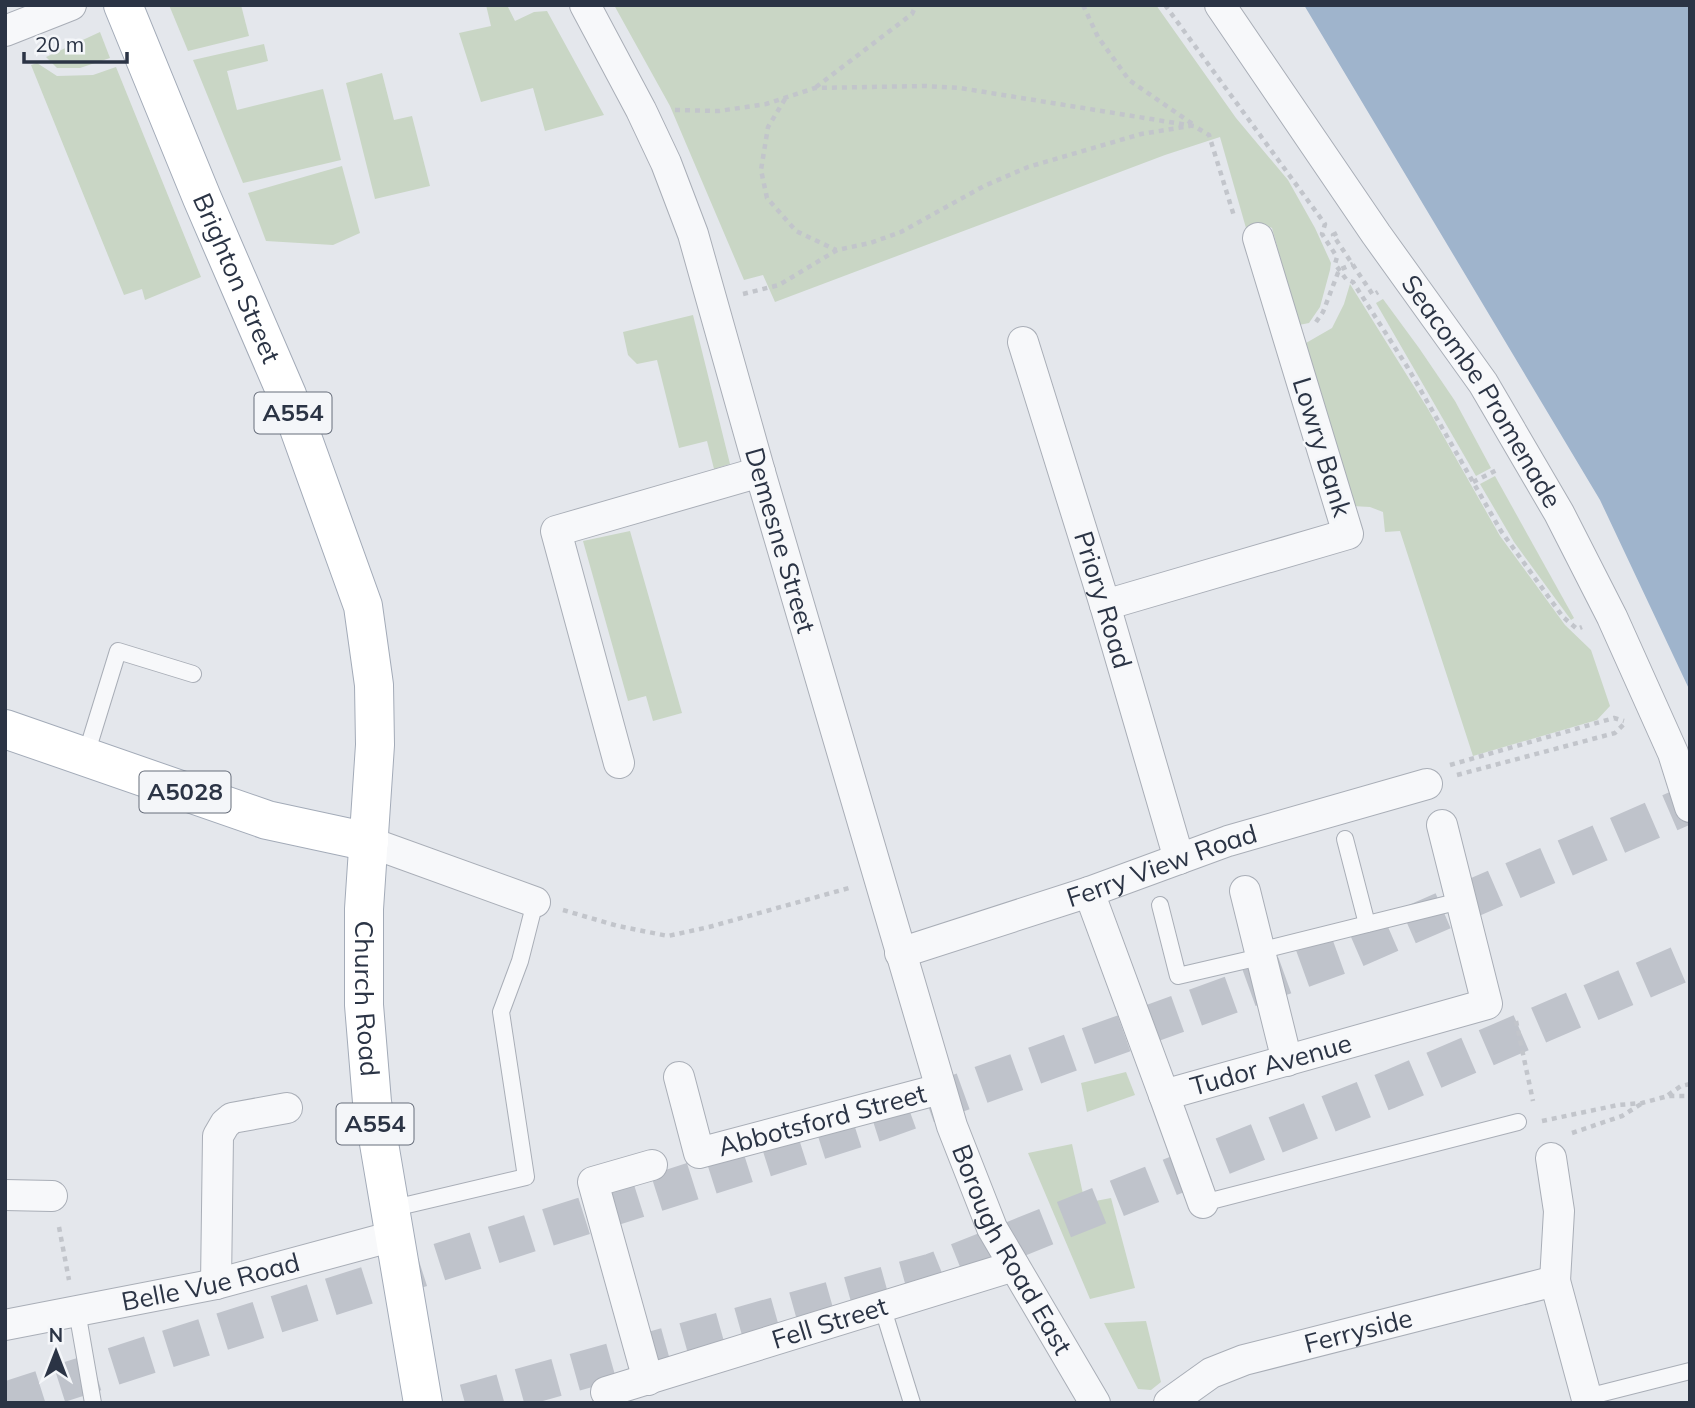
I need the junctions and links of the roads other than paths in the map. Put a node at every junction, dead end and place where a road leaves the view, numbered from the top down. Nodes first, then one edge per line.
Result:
1 (71, 5) edge
2 (123, 5) edge
3 (584, 5) edge
4 (1220, 5) edge
5 (5, 31) edge
6 (1258, 238) road end
7 (1023, 342) dead end
8 (760, 472) junction
9 (1105, 605) junction
10 (193, 674) dead end
11 (5, 729) edge
12 (85, 758) junction
13 (619, 763) dead end
14 (1439, 781) road end
15 (1690, 807) edge
16 (1442, 825) dead end
17 (1345, 839) dead end
18 (369, 842) junction
19 (1179, 859) junction
20 (1089, 891) junction
21 (1245, 891) dead end
22 (1460, 901) junction
23 (535, 902) joint
24 (1160, 905) dead end
25 (1367, 924) junction
26 (900, 953) junction
27 (1259, 954) junction
28 (1287, 1060) junction
29 (679, 1077) dead end
30 (940, 1088) junction
31 (1164, 1096) junction
32 (287, 1108) dead end
33 (1518, 1122) dead end
34 (1551, 1158) road end
35 (652, 1165) dead end
36 (5, 1195) edge
37 (52, 1196) road end
38 (1203, 1203) joint
39 (392, 1222) junction
40 (1014, 1266) junction
41 (1555, 1281) junction
42 (216, 1284) junction
43 (882, 1306) junction
44 (77, 1311) junction
45 (16, 1323) edge
46 (1690, 1371) edge
47 (648, 1380) junction
48 (606, 1392) dead end
49 (1587, 1400) edge
50 (93, 1403) edge
51 (423, 1403) edge
52 (912, 1403) edge
53 (1095, 1403) edge
54 (1169, 1403) edge

1 - 5 street
2 - 18 main road, Brighton Street / A554
3 - 8 street, Demesne Street
4 - 15 street, Seacombe Promenade
6 - 9 street, Lowry Bank
7 - 9 street, Priory Road
8 - 13 street
8 - 26 street, Demesne Street
9 - 19 street, Priory Road
10 - 12 lane
11 - 12 main road, A5028
12 - 18 main road, A5028
14 - 19 street, Ferry View Road
16 - 22 street
17 - 25 lane
18 - 23 street
18 - 39 main road, Church Road / A554
19 - 20 street, Ferry View Road
20 - 26 street, Ferry View Road
20 - 31 street
21 - 27 street
22 - 25 lane
22 - 28 street, Tudor Avenue
23 - 39 lane
24 - 27 lane
25 - 27 lane
26 - 30 street, Demesne Street
27 - 28 street
28 - 31 street, Tudor Avenue
29 - 30 street, Abbotsford Street
30 - 40 street, Borough Road East
31 - 38 street, Tudor Avenue
32 - 42 street
33 - 38 lane
34 - 41 street
35 - 47 street
36 - 37 street
39 - 42 street, Belle Vue Road
39 - 51 main road, Church Road / A554
40 - 43 street, Fell Street
40 - 53 street, Borough Road East
41 - 49 street
41 - 54 street, Ferryside
42 - 44 street, Belle Vue Road
43 - 47 street, Fell Street
43 - 52 lane
44 - 45 street, Belle Vue Road
44 - 50 lane
46 - 49 lane
47 - 48 street, Fell Street

